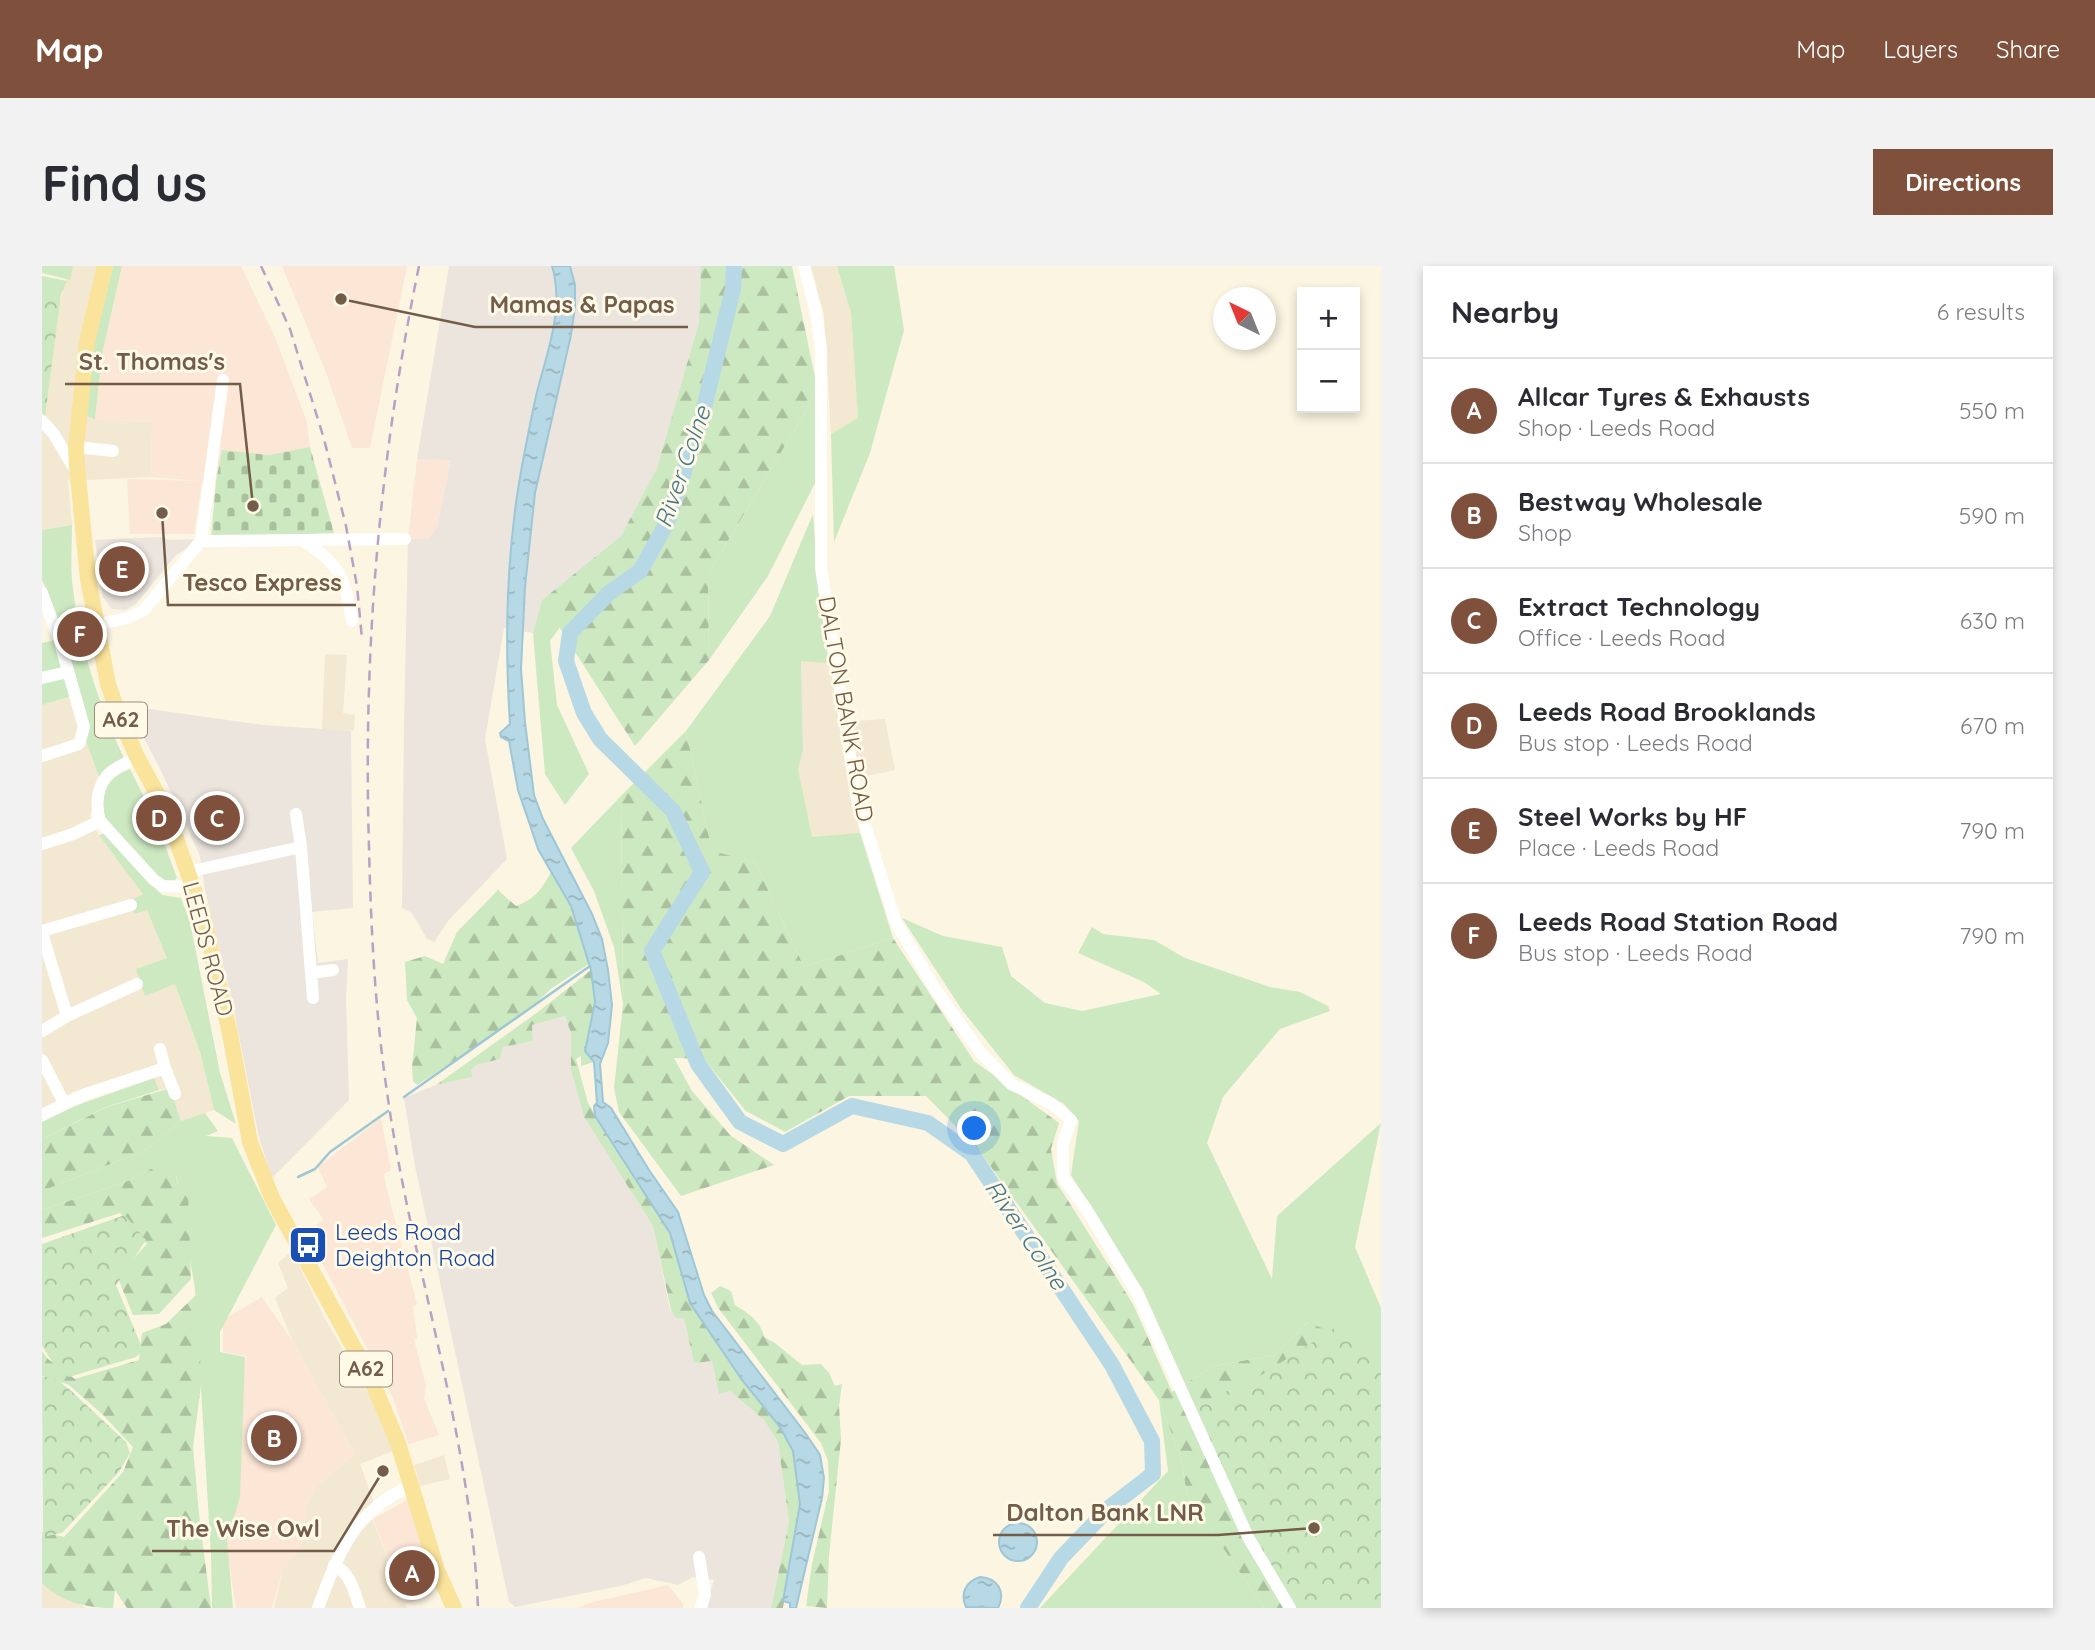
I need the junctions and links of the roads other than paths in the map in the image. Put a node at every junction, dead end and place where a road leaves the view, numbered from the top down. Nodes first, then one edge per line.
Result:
1 (105, 266) edge
2 (804, 266) edge
3 (223, 380) dead end
4 (42, 421) edge
5 (76, 447) junction
6 (114, 451) dead end
7 (77, 473) junction
8 (405, 539) dead end
9 (302, 540) junction
10 (201, 541) junction
11 (42, 593) edge
12 (352, 621) dead end
13 (95, 625) junction
14 (68, 671) junction
15 (42, 678) edge
16 (42, 756) edge
17 (137, 757) junction
18 (296, 814) dead end
19 (100, 821) junction
20 (42, 844) edge
21 (301, 847) junction
22 (190, 880) junction
23 (131, 905) dead end
24 (42, 932) edge
25 (332, 970) dead end
26 (311, 973) junction
27 (137, 984) dead end
28 (313, 999) dead end
29 (67, 1016) junction
30 (42, 1031) edge
31 (160, 1049) dead end
32 (42, 1060) edge
33 (165, 1068) junction
34 (174, 1094) dead end
35 (64, 1103) junction
36 (42, 1115) edge
37 (411, 1486) junction
38 (699, 1557) dead end
39 (334, 1565) junction
40 (318, 1608) edge
41 (360, 1608) edge
42 (454, 1608) edge
43 (701, 1608) edge
44 (1290, 1608) edge

1 - 5 main road, LEEDS ROAD / A62
2 - 44 street, DALTON BANK ROAD
3 - 10 street
4 - 7 street
5 - 6 street
5 - 7 main road, LEEDS ROAD / A62
7 - 13 main road, LEEDS ROAD / A62
8 - 9 street
9 - 10 street
9 - 12 street
10 - 13 street
11 - 14 street
13 - 17 main road, LEEDS ROAD / A62
14 - 15 street
14 - 16 street
17 - 19 street
17 - 22 main road, LEEDS ROAD / A62
18 - 21 street
19 - 20 street
19 - 22 street
21 - 22 street
21 - 26 street
22 - 37 main road, LEEDS ROAD / A62
23 - 24 street
24 - 29 street
25 - 26 street
26 - 28 street
27 - 29 street
29 - 30 street
31 - 33 street
32 - 35 street
33 - 34 street
33 - 35 street
35 - 36 street
37 - 39 street
37 - 42 main road, LEEDS ROAD / A62
38 - 43 street
39 - 40 street
39 - 41 street

